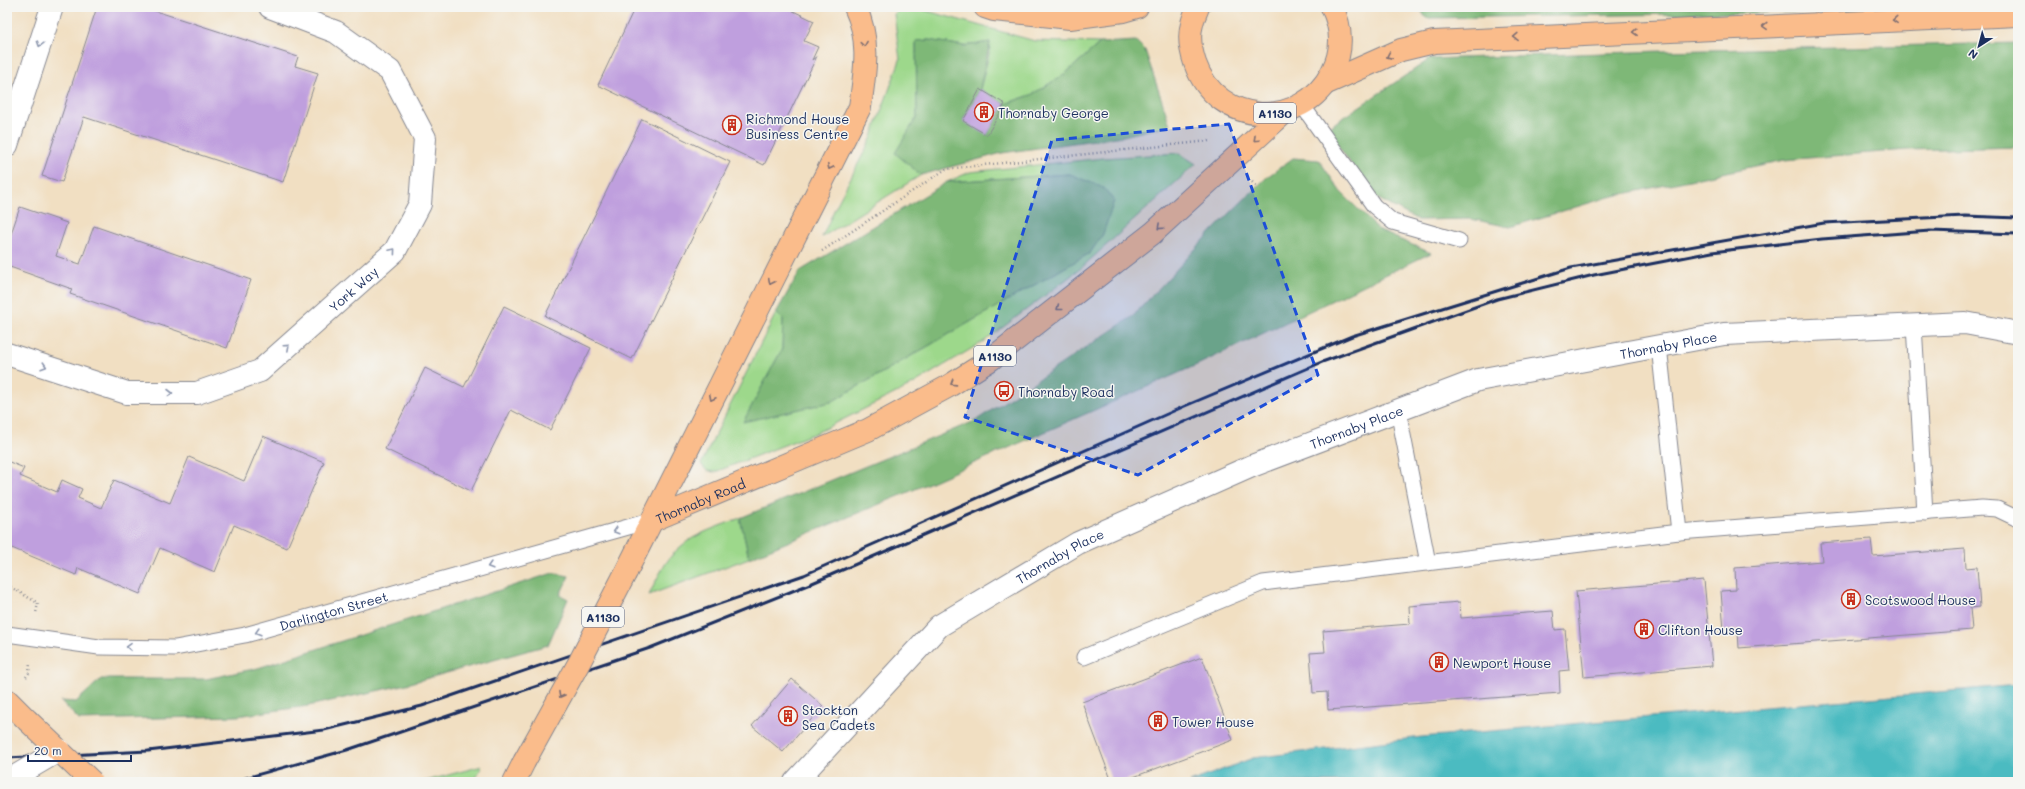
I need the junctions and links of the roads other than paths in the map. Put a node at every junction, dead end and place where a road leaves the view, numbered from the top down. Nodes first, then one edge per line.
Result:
1 (52, 7) edge
2 (270, 7) edge
3 (855, 7) edge
4 (985, 7) edge
5 (1137, 7) edge
6 (1198, 7) edge
7 (1332, 7) edge
8 (2018, 15) edge
9 (1327, 82) junction
10 (1293, 109) junction
11 (7, 145) edge
12 (1459, 241) dead end
13 (1914, 326) junction
14 (2018, 333) edge
15 (1659, 346) junction
16 (7, 354) edge
17 (1398, 410) junction
18 (1925, 513) junction
19 (2018, 519) edge
20 (653, 520) junction
21 (1679, 532) junction
22 (1428, 563) junction
23 (7, 634) edge
24 (1084, 657) dead end
25 (7, 700) edge
26 (60, 750) junction
27 (7, 778) edge
28 (92, 782) edge
29 (514, 782) edge
30 (795, 782) edge

1 -> 11 street
16 -> 2 street, York Way
3 -> 20 main road, A1130
4 - 5 main road
6 - 10 main road, A1130
7 - 9 main road, A1130
8 -> 9 main road
9 - 10 main road, A1130
10 - 12 lane
10 -> 20 main road, Thornaby Road / A1130
13 - 14 street, Thornaby Place
13 - 15 street, Thornaby Place
13 - 18 lane
15 - 17 street, Thornaby Place
15 - 21 lane
17 - 22 lane
17 - 30 street, Thornaby Place
18 - 19 lane
18 - 21 lane
20 -> 23 lane, Darlington Street
20 -> 29 main road, Thornaby Road / A1130, bridge
21 - 22 lane
22 - 24 lane
25 - 26 main road, bridge
26 - 27 street, bridge
26 - 28 main road, bridge

